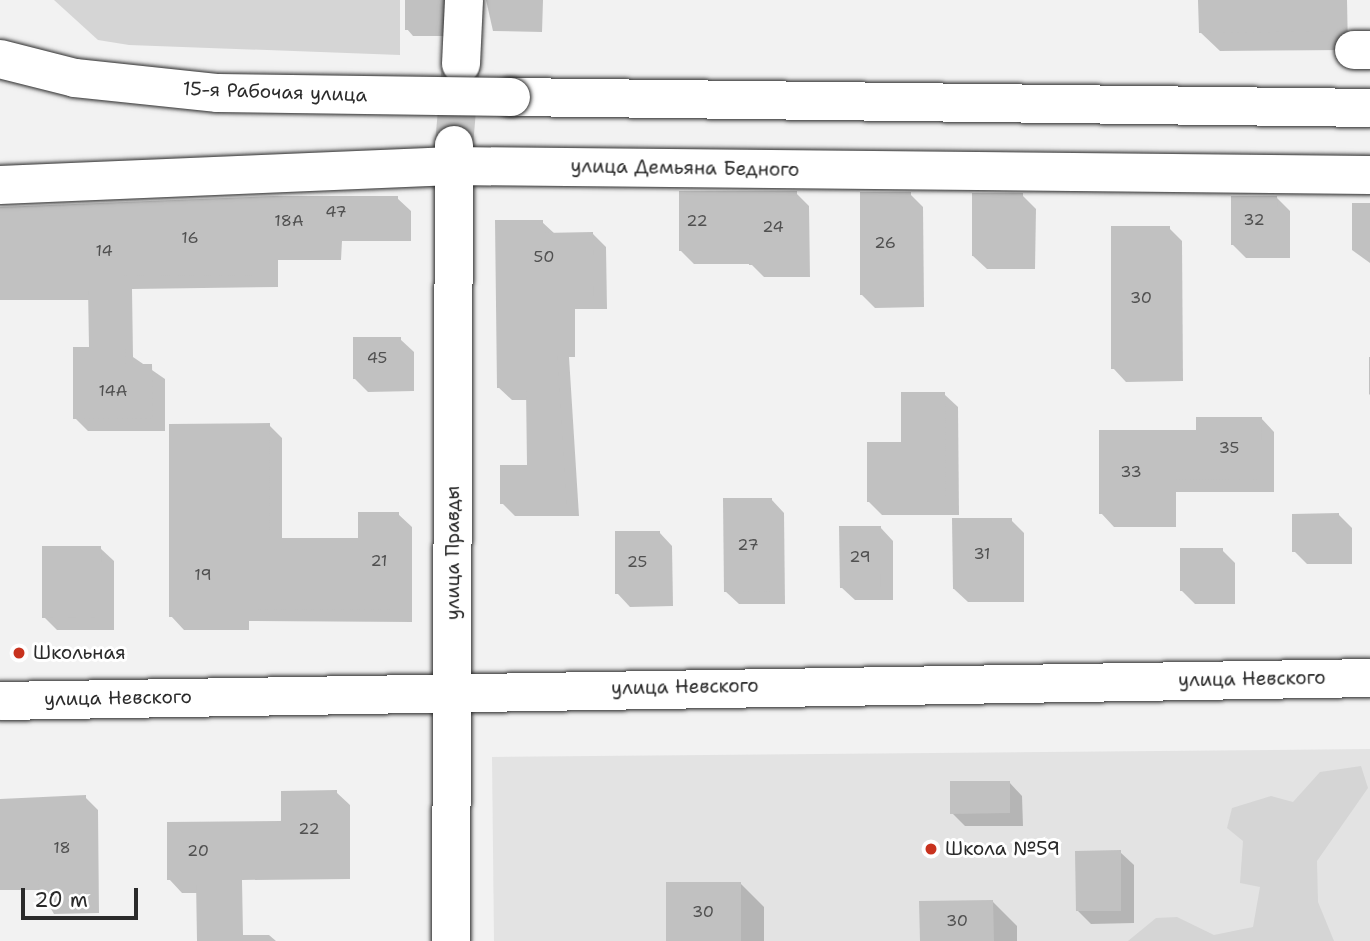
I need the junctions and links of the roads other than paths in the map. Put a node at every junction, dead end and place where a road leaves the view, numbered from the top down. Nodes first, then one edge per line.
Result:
1 (464, 0) edge
2 (0, 60) edge
3 (461, 64) tunnel mouth
4 (1370, 108) edge
5 (454, 155) junction
6 (1370, 175) edge
7 (0, 185) edge
8 (1370, 678) edge
9 (453, 690) junction
10 (0, 701) edge
11 (450, 941) edge

1 - 3 main road
2 - 4 main road, 15-я Рабочая улица, bridge
5 - 6 main road, улица Демьяна Бедного
5 - 7 main road, улица Демьяна Бедного
5 - 9 main road, улица Правды
8 - 9 main road, улица Невского
9 - 10 main road, улица Невского
9 - 11 main road, улица Правды

